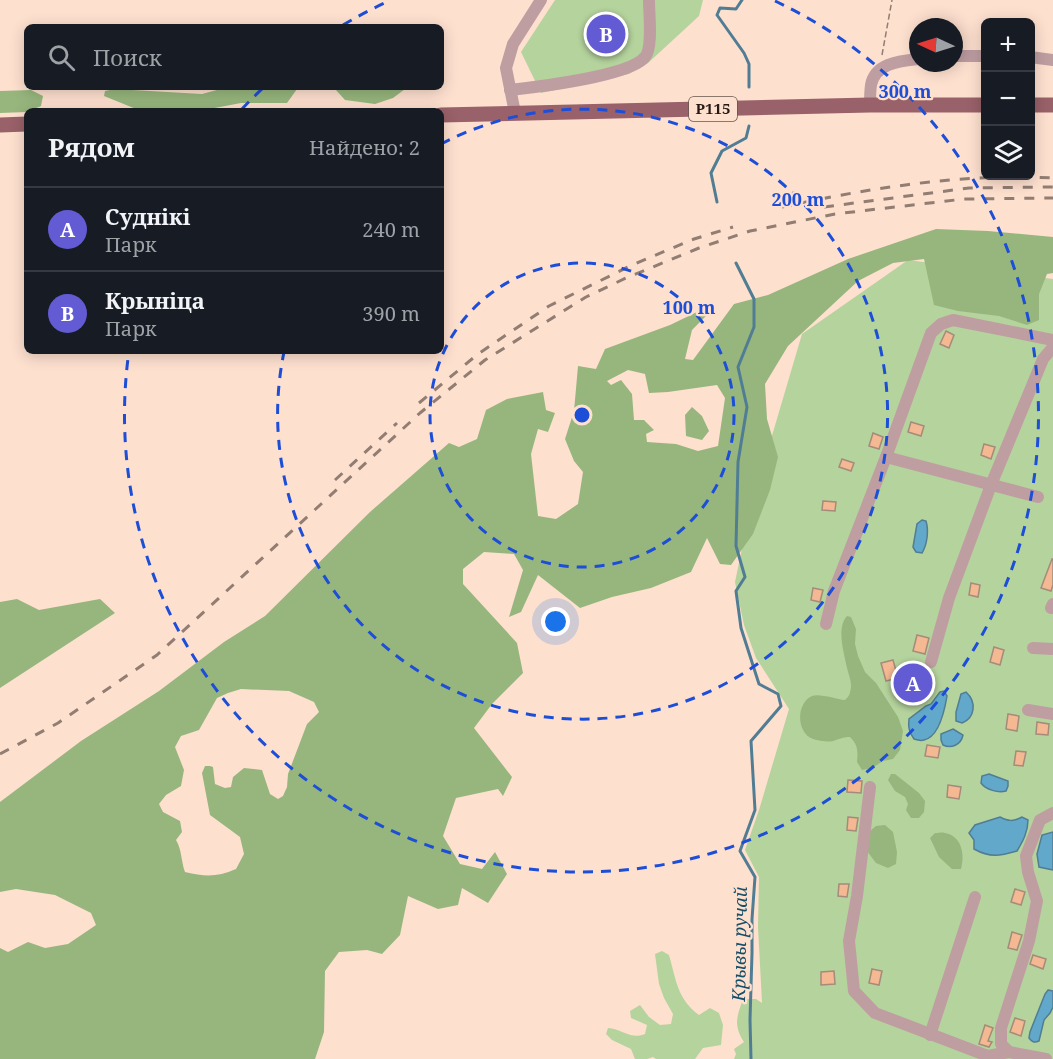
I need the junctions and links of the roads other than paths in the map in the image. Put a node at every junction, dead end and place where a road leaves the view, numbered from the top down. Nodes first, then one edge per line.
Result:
1 (541, 0) edge
2 (649, 2) dead end
3 (963, 56) edge
4 (981, 56) edge
5 (1035, 58) edge
6 (909, 60) edge
7 (1053, 60) edge
8 (510, 90) junction
9 (870, 105) junction
10 (981, 105) edge
11 (1035, 105) edge
12 (1053, 105) edge
13 (515, 113) junction
14 (444, 115) edge
15 (24, 124) edge
16 (0, 125) edge
17 (1053, 340) edge
18 (1053, 347) edge
19 (886, 457) junction
20 (991, 484) junction
21 (1038, 497) dead end
22 (826, 624) dead end
23 (1033, 648) dead end
24 (1053, 649) edge
25 (931, 662) dead end
26 (1028, 710) dead end
27 (1053, 714) edge
28 (870, 787) dead end
29 (1053, 813) edge
30 (975, 897) dead end
31 (930, 1035) junction
32 (1009, 1052) junction
33 (1046, 1059) edge

1 - 8 street
2 - 8 street
3 - 4 street
5 - 7 street
6 - 9 street
8 - 13 street
9 - 10 main road, Р115
9 - 13 main road, Р115
11 - 12 main road
13 - 14 main road, Р115
15 - 16 main road
17 - 19 street
18 - 20 street
19 - 20 street
19 - 22 street
20 - 21 street
20 - 25 street
23 - 24 street
26 - 27 street
28 - 31 street
29 - 32 street
30 - 31 street
31 - 32 street
32 - 33 street

